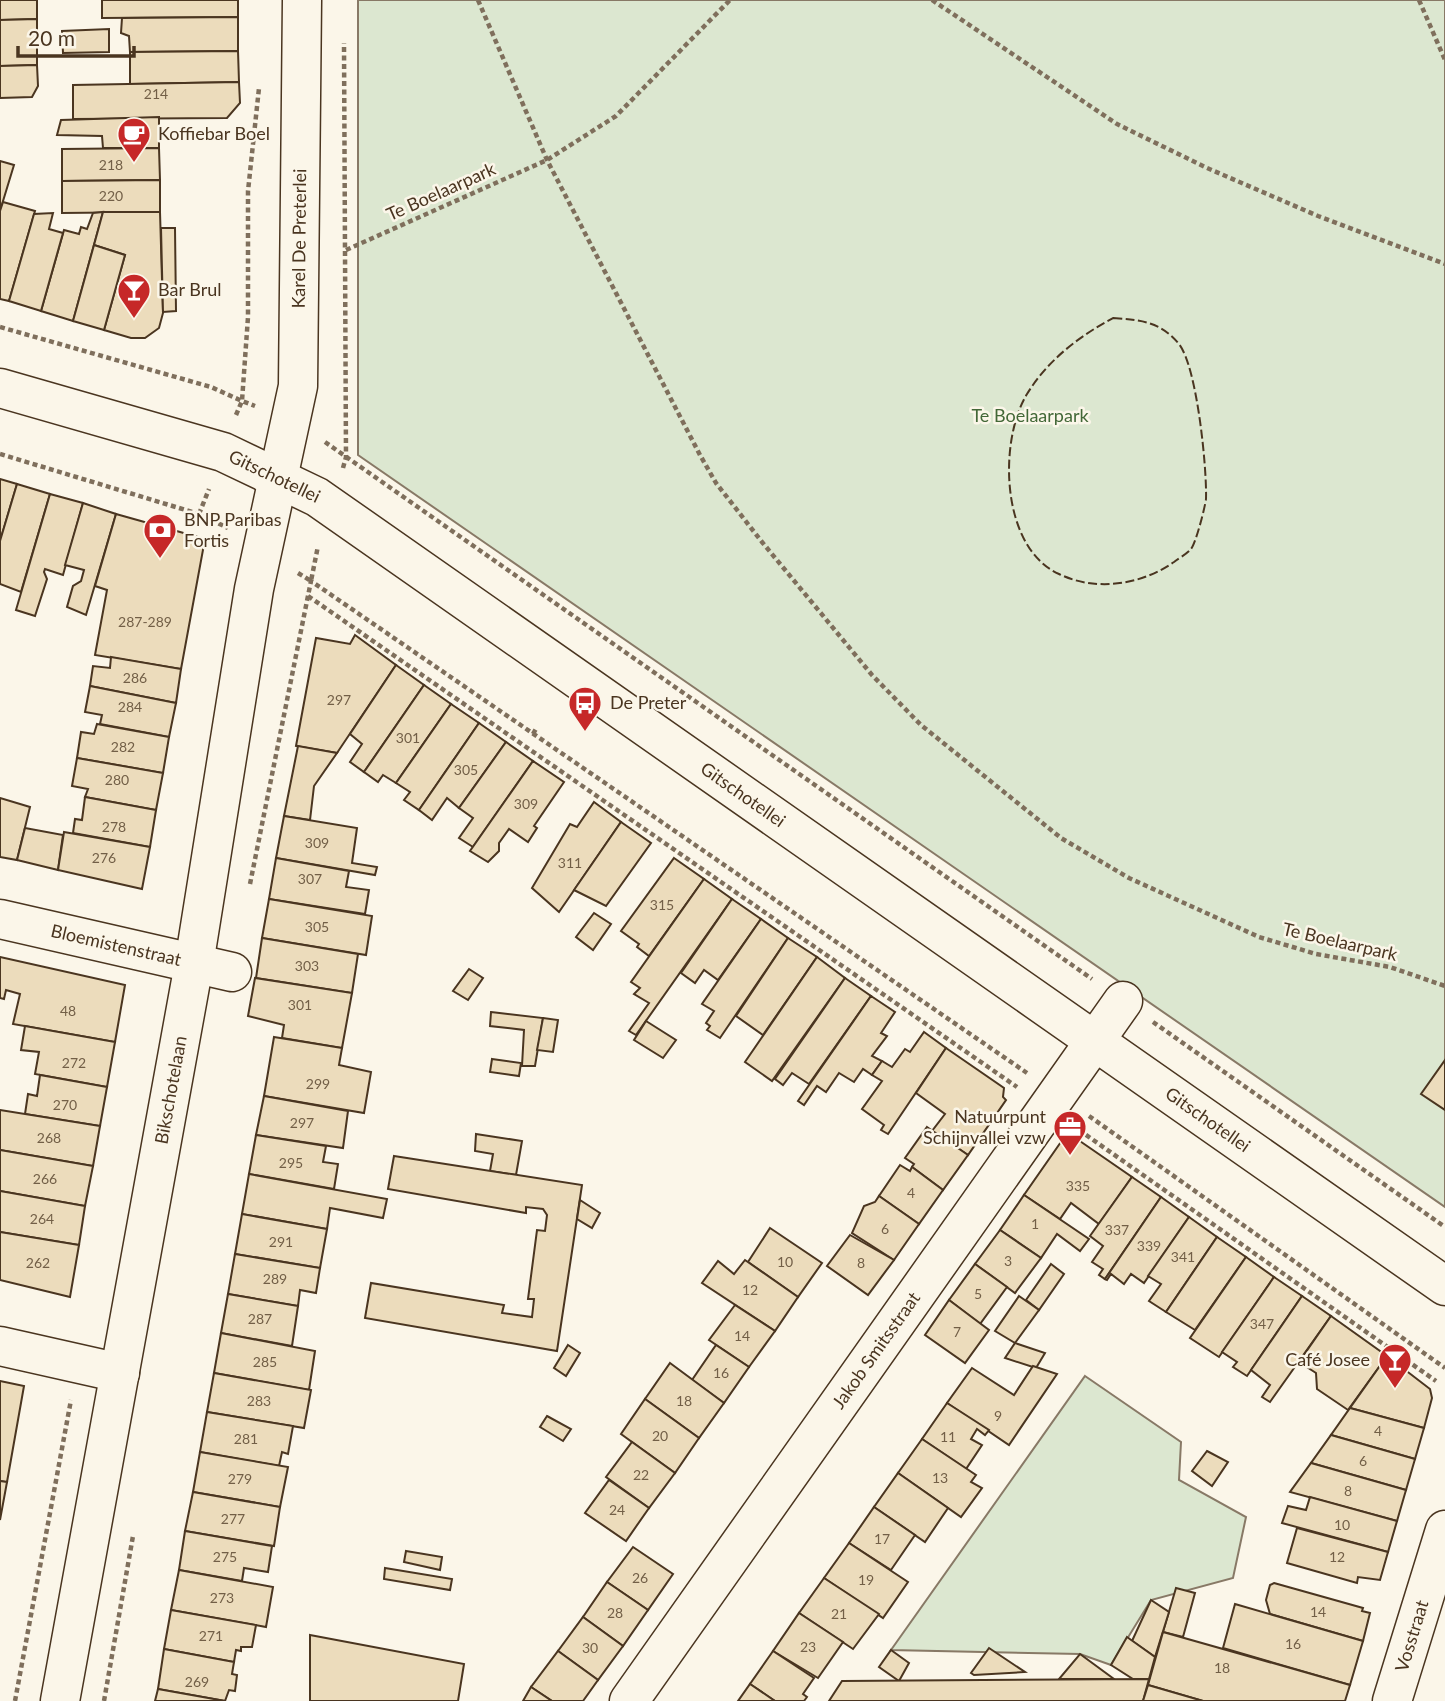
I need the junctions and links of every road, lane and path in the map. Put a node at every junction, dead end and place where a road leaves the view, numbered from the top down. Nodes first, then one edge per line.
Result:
1 (302, 0) edge
2 (478, 0) edge
3 (730, 0) edge
4 (932, 0) edge
5 (1419, 0) edge
6 (344, 42) dead end
7 (1445, 60) edge
8 (260, 85) dead end
9 (547, 160) junction
10 (346, 250) junction
11 (1445, 264) edge
12 (0, 327) edge
13 (0, 388) edge
14 (0, 454) edge
15 (278, 476) junction
16 (199, 514) dead end
17 (311, 581) dead end
18 (307, 596) dead end
19 (423, 647) dead end
20 (417, 654) junction
21 (537, 727) dead end
22 (533, 734) junction
23 (0, 919) edge
24 (194, 964) junction
25 (232, 972) dead end
26 (1445, 986) edge
27 (1123, 1001) junction
28 (1095, 1041) junction
29 (1052, 1100) junction
30 (1445, 1227) edge
31 (1445, 1286) edge
32 (0, 1346) edge
33 (1445, 1368) edge
34 (120, 1373) junction
35 (1436, 1381) dead end
36 (1445, 1530) edge
37 (60, 1701) edge
38 (629, 1701) edge
39 (1392, 1701) edge

1 - 15 street, Karel De Preterlei
2 - 9 path, Te Boelaarpark
3 - 9 path, Te Boelaarpark
4 - 11 path
5 - 7 path
6 - 10 path
8 - 12 path
9 - 10 path, Te Boelaarpark
9 - 26 path, Te Boelaarpark
10 - 27 path
13 - 15 street, Gitschotellei
14 - 16 path
15 - 24 street, Bikschotelaan
15 - 28 street, Gitschotellei
17 - 20 path
18 - 29 path
19 - 20 path
20 - 22 path
21 - 22 path
22 - 29 path
23 - 24 street, Bloemistenstraat
24 - 25 street, Bloemistenstraat
24 - 34 street, Bikschotelaan
27 - 28 street, Jakob Smitsstraat
27 - 30 path
28 - 29 street, Jakob Smitsstraat
28 - 31 street, Gitschotellei
29 - 33 path
29 - 35 path
29 - 38 street, Jakob Smitsstraat
32 - 34 street
34 - 37 street, Bikschotelaan
36 - 39 street, Vosstraat

